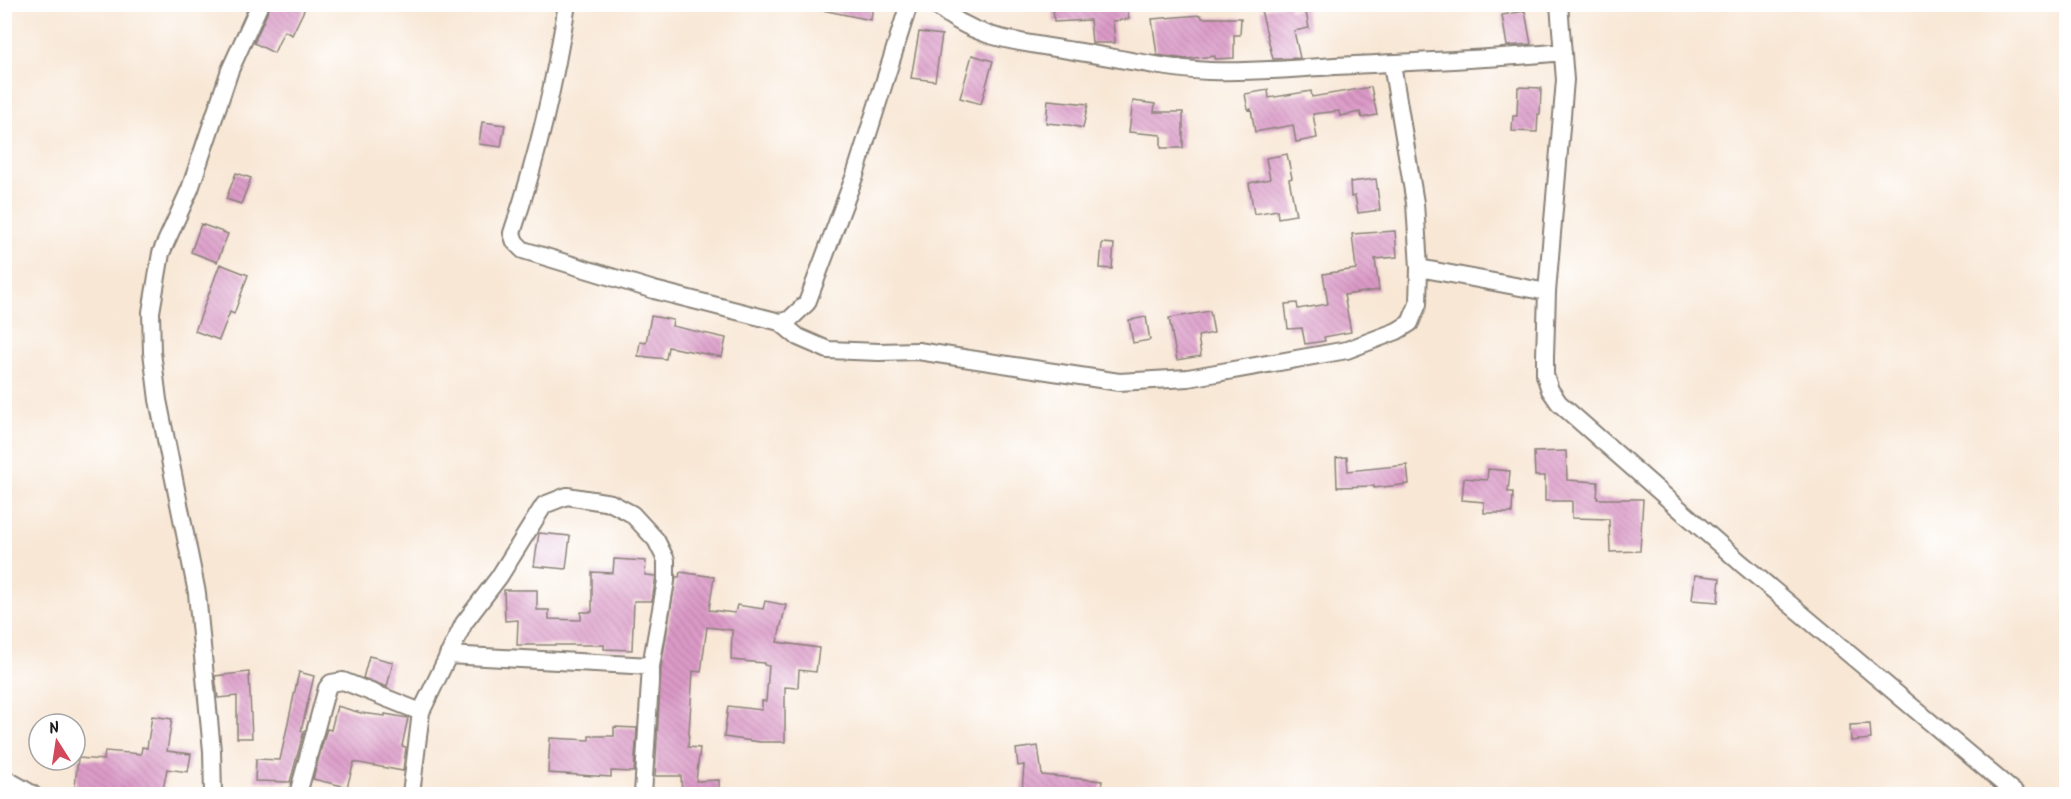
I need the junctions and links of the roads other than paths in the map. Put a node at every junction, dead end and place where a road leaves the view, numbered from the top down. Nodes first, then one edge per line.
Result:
1 (260, 4) edge
2 (567, 4) edge
3 (909, 4) edge
4 (934, 4) edge
5 (1559, 4) edge
6 (1563, 52) junction
7 (1392, 64) junction
8 (1419, 268) junction
9 (1547, 292) junction
10 (780, 322) junction
11 (448, 655) junction
12 (651, 666) junction
13 (421, 712) junction
14 (4, 778) edge
15 (32, 795) edge
16 (213, 795) edge
17 (298, 795) edge
18 (411, 795) edge
19 (643, 795) edge
20 (2016, 795) edge

1 - 16 street
2 - 10 street
3 - 10 street
4 - 7 street
5 - 6 street
6 - 7 street
6 - 9 street
7 - 8 street
8 - 9 street
8 - 10 street
9 - 20 street
11 - 12 street
11 - 12 street
11 - 13 street
12 - 19 street
13 - 17 street
13 - 18 street
14 - 15 street

